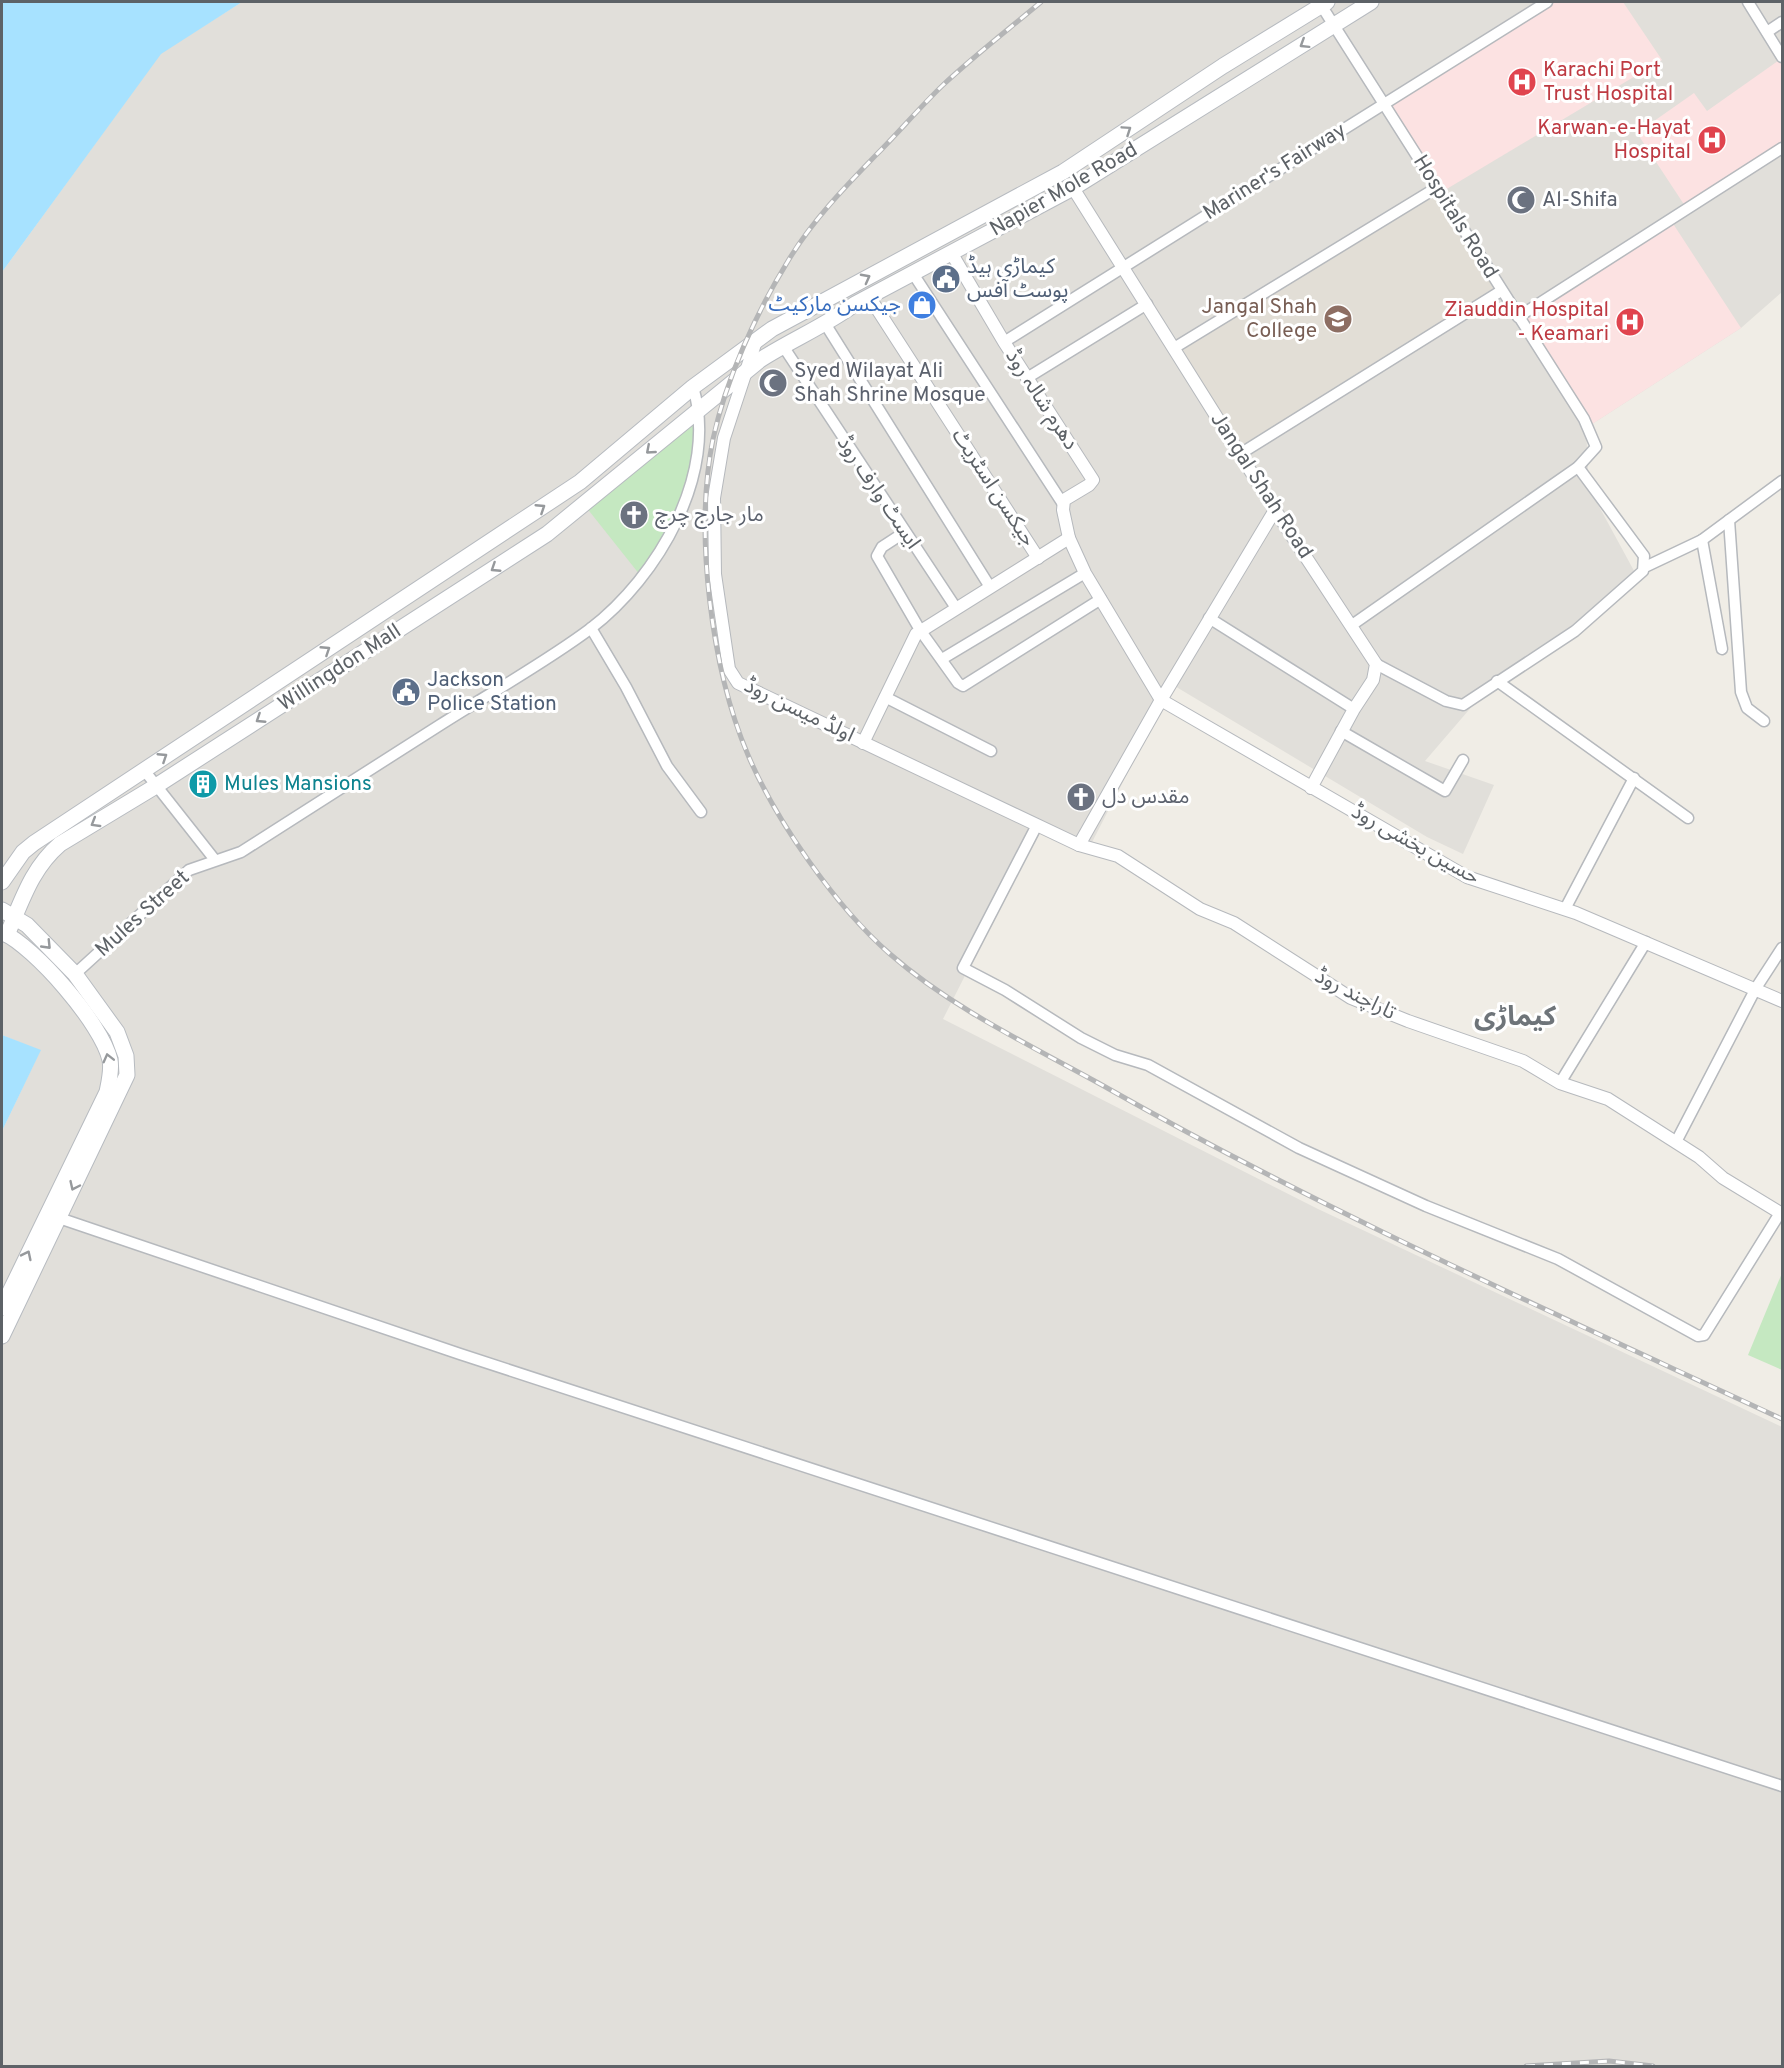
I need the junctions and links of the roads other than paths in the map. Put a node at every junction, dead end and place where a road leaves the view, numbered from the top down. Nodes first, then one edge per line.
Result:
1 (1371, 2) edge
2 (1547, 2) edge
3 (1748, 2) edge
4 (1324, 3) edge
5 (1782, 22) edge
6 (1334, 26) junction
7 (1767, 32) junction
8 (1782, 57) edge
9 (1383, 104) junction
10 (1782, 148) edge
11 (1073, 188) junction
12 (1436, 188) junction
13 (952, 254) junction
14 (1123, 267) junction
15 (914, 275) junction
16 (1502, 291) junction
17 (870, 298) junction
18 (1147, 304) junction
19 (1518, 317) junction
20 (826, 325) junction
21 (756, 341) junction
22 (1004, 342) junction
23 (783, 346) junction
24 (1174, 348) junction
25 (744, 375) junction
26 (1027, 378) junction
27 (693, 387) junction
28 (697, 410) junction
29 (1240, 454) junction
30 (1578, 467) junction
31 (1782, 481) edge
32 (1063, 504) junction
33 (1275, 510) junction
34 (1729, 520) junction
35 (905, 532) junction
36 (1069, 538) junction
37 (1702, 540) junction
38 (1038, 558) junction
39 (1645, 567) junction
40 (1085, 573) junction
41 (990, 586) junction
42 (1101, 600) junction
43 (956, 608) junction
44 (1209, 618) junction
45 (1352, 625) junction
46 (591, 628) junction
47 (920, 630) junction
48 (1722, 649) dead end
49 (942, 659) junction
50 (1376, 664) junction
51 (1497, 681) junction
52 (885, 697) junction
53 (1161, 700) junction
54 (1354, 709) junction
55 (1764, 721) dead end
56 (1341, 731) junction
57 (863, 743) junction
58 (991, 751) dead end
59 (1463, 760) dead end
60 (144, 770) junction
61 (1634, 778) junction
62 (156, 786) junction
63 (1311, 788) junction
64 (701, 812) dead end
65 (1688, 818) dead end
66 (1037, 825) junction
67 (1079, 845) junction
68 (215, 860) junction
69 (2, 882) edge
70 (1565, 909) junction
71 (8, 913) edge
72 (4, 934) edge
73 (1646, 942) junction
74 (1780, 956) edge
75 (75, 974) junction
76 (1756, 988) junction
77 (1782, 1001) edge
78 (1560, 1083) junction
79 (1676, 1142) junction
80 (1781, 1213) edge
81 (59, 1218) junction
82 (2, 1308) edge
83 (2, 1336) edge
84 (1782, 1786) edge

1 - 6 main road, Napier Mole Road
2 - 9 street, Mariner's Fairway
3 - 7 street
4 - 6 street, Hospitals Road
21 -> 4 main road, Napier Mole Road
5 - 7 street
6 - 9 street, Hospitals Road
6 -> 11 main road, Napier Mole Road
7 - 8 street
9 - 12 street, Hospitals Road
9 - 14 street, Mariner's Fairway
10 - 19 street
11 - 13 main road, Napier Mole Road
11 - 14 street, Jangal Shah Road
12 - 16 street, Hospitals Road
12 - 24 street
13 - 15 main road, Napier Mole Road
13 - 22 street, دھرم شالہ روڈ
14 - 18 street, Jangal Shah Road
14 - 22 street, Mariner's Fairway
15 - 17 main road, Napier Mole Road
15 - 32 street
16 - 19 street, Hospitals Road
16 - 29 street
17 - 20 main road, Napier Mole Road
17 - 38 street, جیکسن اسٹریٹ
18 - 24 street, Jangal Shah Road
18 - 26 street
19 - 30 street, Hospitals Road
20 - 23 main road, Napier Mole Road
20 - 41 street
21 - 25 street, اولڈ میسن روڈ
21 - 27 main road, Napier Mole Road
22 - 26 street, دھرم شالہ روڈ
23 - 25 main road, Napier Mole Road
23 - 35 street, ایسٹ وارف روڈ
24 - 29 street, Jangal Shah Road
25 - 28 main road, Napier Mole Road
25 - 57 street, اولڈ میسن روڈ
26 - 32 street, دھرم شالہ روڈ
27 - 28 street, Mules Street
60 -> 27 main road, Willingdon Mall
28 - 46 street, Mules Street
28 -> 62 main road, Willingdon Mall
29 - 33 street, Jangal Shah Road
30 - 39 street
30 - 45 street, Hospitals Road
31 - 34 street
32 - 36 street
33 - 44 street
33 - 45 street, Jangal Shah Road
34 - 37 street
34 - 55 street
35 - 43 street, ایسٹ وارف روڈ
35 - 47 street
36 - 38 street
36 - 40 street
37 - 39 street
37 - 48 street
38 - 41 street
39 - 51 street
40 - 42 street
40 - 49 street
41 - 43 street
42 - 49 street
42 - 53 street
43 - 47 street
44 - 53 street
44 - 54 street
45 - 50 street, Jangal Shah Road
46 - 64 street
46 - 68 street, Mules Street
47 - 49 street
47 - 52 street
50 - 51 street
50 - 54 street
51 - 61 street
52 - 57 street
52 - 58 street
53 - 63 street, حسین بخشی روڈ
53 - 67 street
54 - 56 street
56 - 59 street
56 - 63 street
57 - 66 street, اولڈ میسن روڈ
60 - 62 street
60 - 69 main road, Willingdon Mall
61 - 65 street
61 - 70 street
62 - 68 street
62 -> 71 main road, Willingdon Mall
63 - 70 street, حسین بخشی روڈ
66 - 67 street, اولڈ میسن روڈ
66 - 80 street
67 - 78 street, تاراچند روڈ
68 - 75 street, Mules Street
70 - 73 street, حسین بخشی روڈ
71 - 72 main road, Willingdon Mall
71 -> 75 main road
82 -> 72 main road
73 - 76 street, حسین بخشی روڈ
73 - 78 street
74 - 76 street
75 -> 81 main road
76 - 77 street, حسین بخشی روڈ
76 - 79 street
78 - 79 street, تاراچند روڈ
79 - 80 street, تاراچند روڈ
81 - 83 main road
81 - 84 street

